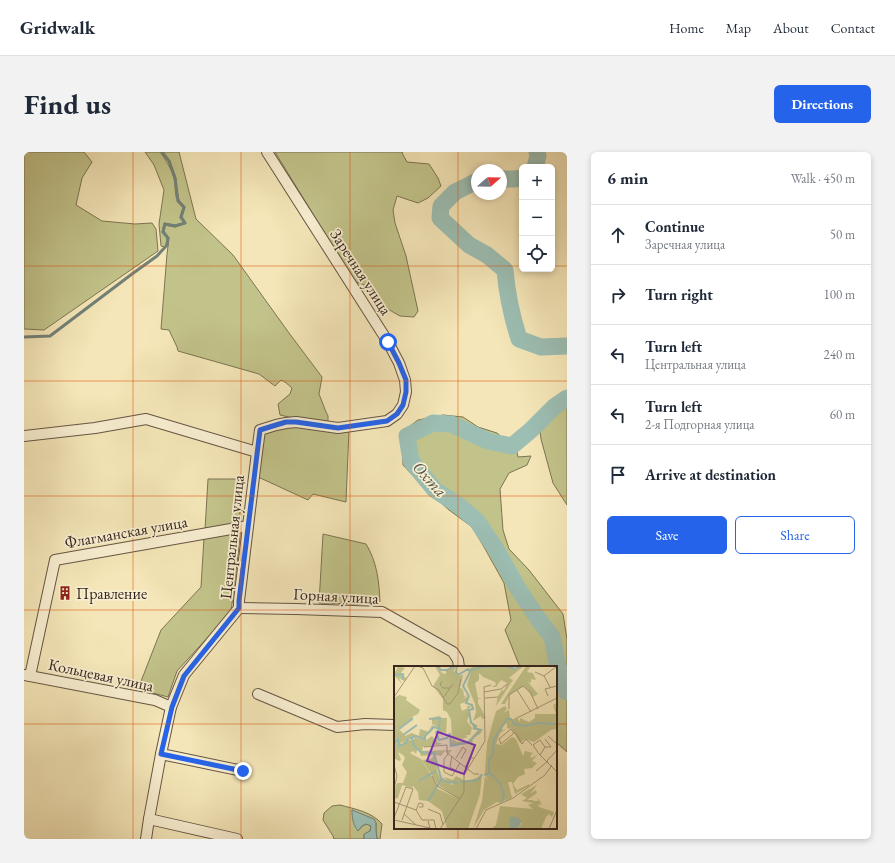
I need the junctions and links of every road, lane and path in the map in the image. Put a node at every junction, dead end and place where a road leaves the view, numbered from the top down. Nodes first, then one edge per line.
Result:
1 (267, 152) edge
2 (260, 430) joint
3 (24, 436) edge
4 (257, 452) junction
5 (248, 526) junction
6 (239, 608) junction
7 (459, 666) edge
8 (27, 675) edge
9 (258, 694) dead end
10 (172, 707) junction
11 (394, 725) edge
12 (161, 754) junction
13 (243, 771) dead end
14 (149, 819) junction
15 (146, 839) edge
16 (237, 839) edge

1 - 2 street, Заречная улица
2 - 4 street, Центральная улица
3 - 4 street
4 - 5 street, Центральная улица
5 - 6 street, Центральная улица
5 - 8 street, Флагманская улица
6 - 7 street, Горная улица
6 - 10 street, Центральная улица
8 - 10 street, Кольцевая улица
9 - 11 street
10 - 12 street, Центральная улица
12 - 13 street
12 - 14 street, Центральная улица
14 - 15 street, Центральная улица
14 - 16 street

